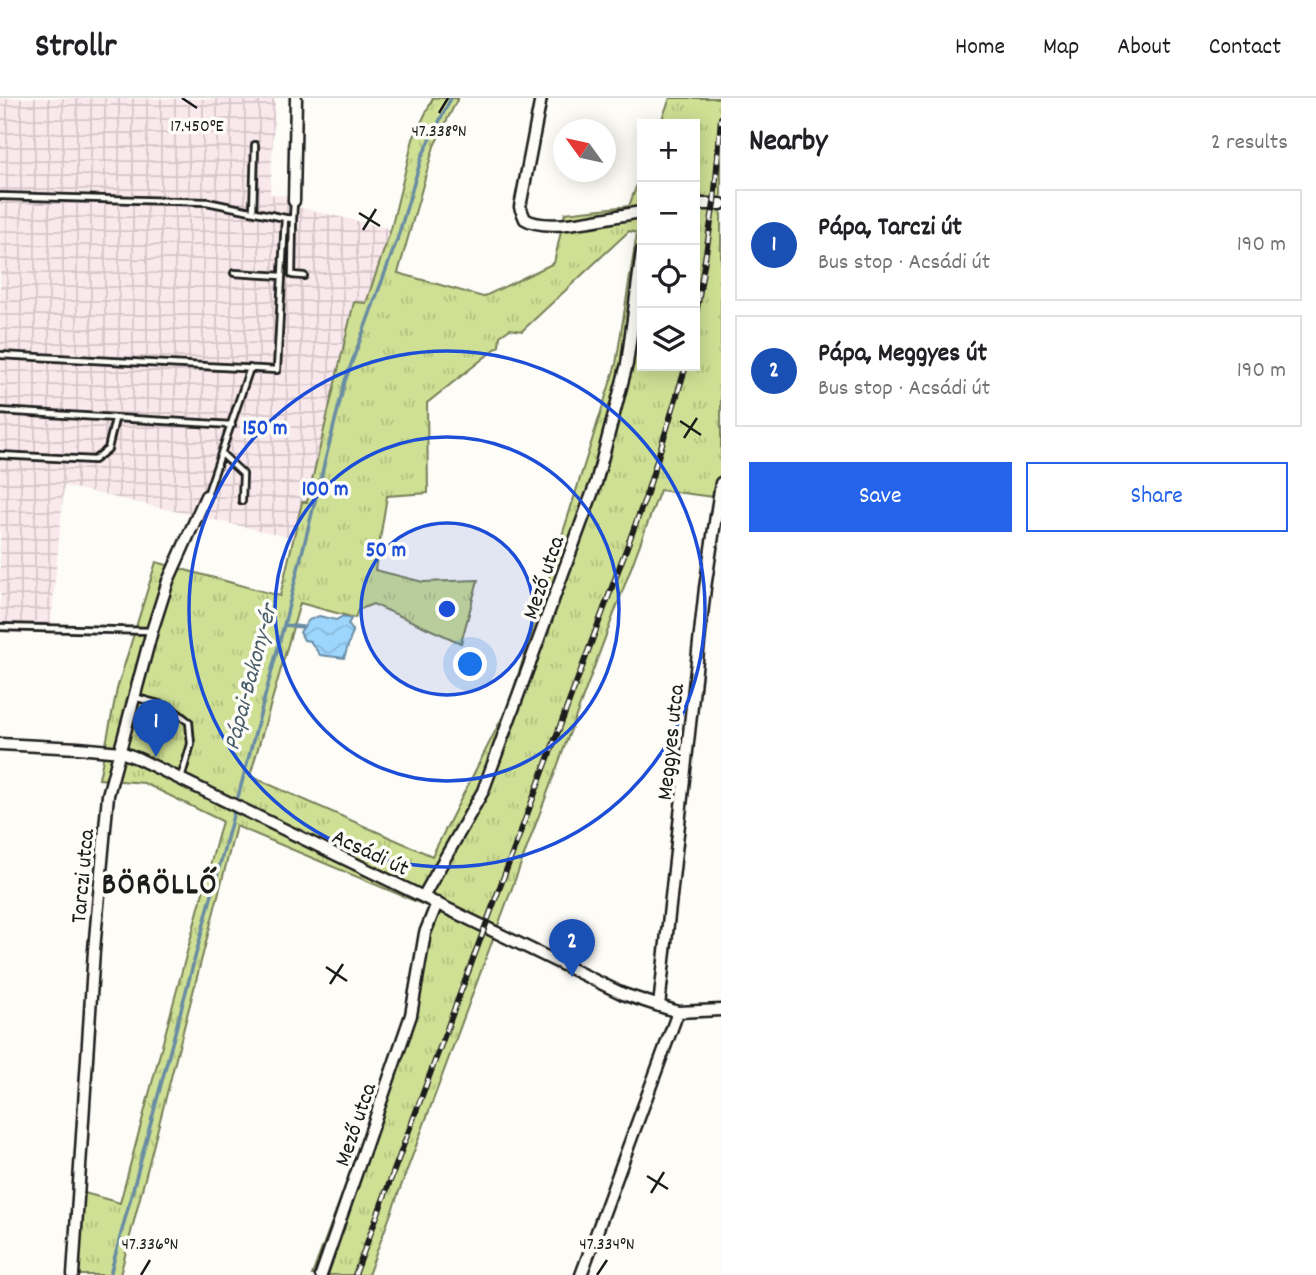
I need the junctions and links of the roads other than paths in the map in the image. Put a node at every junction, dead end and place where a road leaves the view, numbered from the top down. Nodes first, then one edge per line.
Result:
1 (296, 98) edge
2 (541, 98) edge
3 (255, 145) dead end
4 (0, 196) edge
5 (294, 201) joint
6 (700, 204) edge
7 (721, 204) edge
8 (253, 211) junction
9 (637, 213) edge
10 (285, 218) junction
11 (293, 219) junction
12 (234, 273) dead end
13 (282, 276) junction
14 (304, 276) dead end
15 (637, 289) edge
16 (0, 355) edge
17 (250, 368) junction
18 (0, 411) edge
19 (115, 419) junction
20 (232, 425) junction
21 (0, 455) edge
22 (223, 455) junction
23 (721, 482) edge
24 (206, 496) joint
25 (242, 501) dead end
26 (0, 627) edge
27 (152, 631) junction
28 (134, 697) junction
29 (0, 744) edge
30 (121, 752) junction
31 (180, 779) junction
32 (424, 897) junction
33 (437, 903) junction
34 (659, 1006) junction
35 (721, 1010) edge
36 (678, 1012) junction
37 (73, 1275) edge
38 (321, 1275) edge
39 (581, 1275) edge

1 - 5 street
2 - 9 street
3 - 8 lane
4 - 8 lane
5 - 11 lane
6 - 7 street
8 - 10 lane
10 - 11 lane
10 - 13 lane
11 - 14 lane
12 - 13 lane
13 - 17 lane
15 - 32 street, Mező utca
16 - 17 lane
17 - 20 lane
18 - 19 lane
19 - 20 lane
19 - 21 lane
20 - 22 lane
22 - 24 lane
22 - 25 lane
23 - 34 street, Meggyes utca
24 - 27 street, Tarczi utca
26 - 27 lane
27 - 28 street, Tarczi utca
28 - 30 street, Tarczi utca
28 - 31 lane
29 - 30 street, Acsádi út
30 - 31 street, Acsádi út
30 - 37 street, Tarczi utca
31 - 32 street, Acsádi út
32 - 33 street, Acsádi út
33 - 34 street, Acsádi út
33 - 38 street, Mező utca
34 - 36 street, Acsádi út
35 - 36 street, Acsádi út
36 - 39 street

